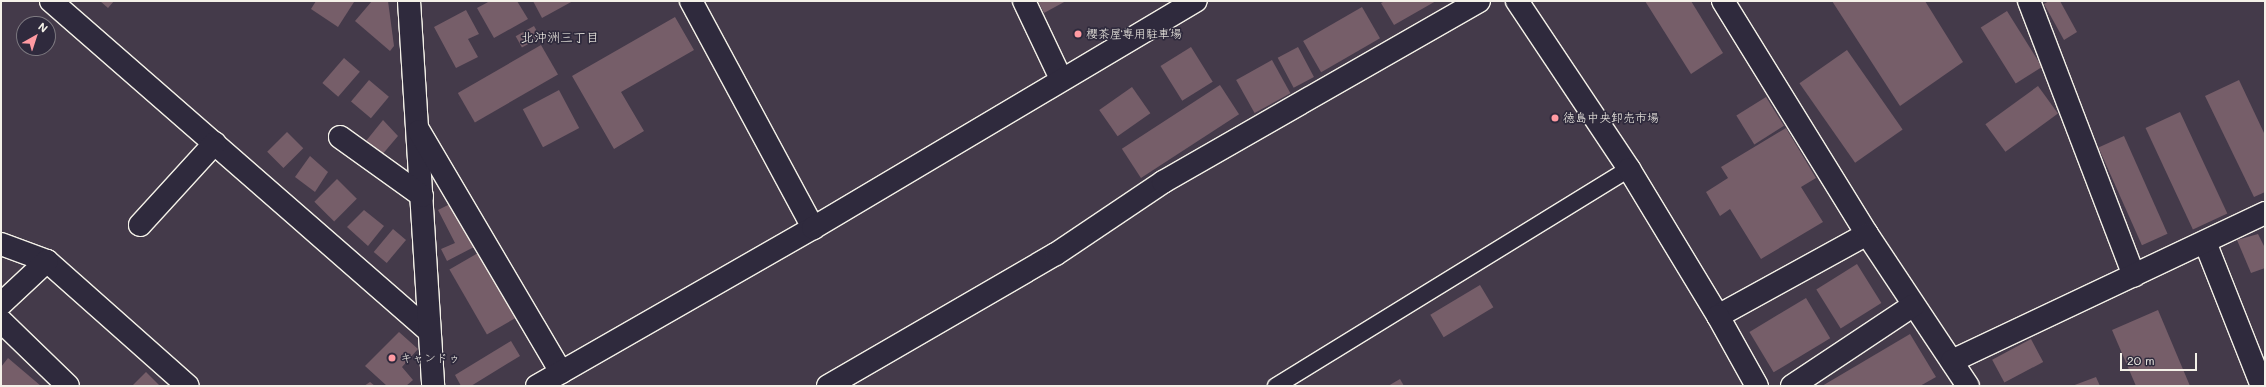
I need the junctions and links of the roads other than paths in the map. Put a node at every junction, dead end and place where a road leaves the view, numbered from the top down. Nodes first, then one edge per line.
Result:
1 (51, 1) edge
2 (409, 1) edge
3 (691, 1) edge
4 (1024, 1) edge
5 (1196, 1) edge
6 (1479, 1) edge
7 (1517, 1) edge
8 (1723, 1) edge
9 (2029, 1) edge
10 (1062, 79) junction
11 (419, 130) junction
12 (340, 137) dead end
13 (215, 143) junction
14 (1629, 169) junction
15 (422, 196) junction
16 (2263, 220) edge
17 (140, 225) dead end
18 (813, 228) junction
19 (1867, 234) junction
20 (2205, 242) junction
21 (1, 244) edge
22 (47, 261) junction
23 (2134, 276) junction
24 (1, 304) edge
25 (1914, 305) junction
26 (1718, 316) junction
27 (1, 321) edge
28 (429, 332) junction
29 (1952, 361) junction
30 (561, 372) junction
31 (68, 386) edge
32 (188, 386) edge
33 (433, 386) edge
34 (538, 386) edge
35 (828, 386) edge
36 (1276, 386) edge
37 (1757, 386) edge
38 (1792, 386) edge
39 (1968, 386) edge
40 (2262, 386) edge

1 - 13 street
2 - 11 street
3 - 18 street
4 - 10 street
5 - 10 street
6 - 35 street
7 - 14 street
8 - 19 street
9 - 23 street
10 - 18 street
11 - 15 street
11 - 30 street
12 - 15 street
13 - 17 street
13 - 28 street
14 - 26 street
14 - 36 lane
15 - 28 street
16 - 20 street
18 - 30 street
19 - 25 street
19 - 26 street
20 - 23 street
20 - 40 street
21 - 22 street
22 - 24 street
22 - 32 street
23 - 29 street
25 - 29 street
25 - 38 street
26 - 37 street
27 - 31 street
28 - 33 street
29 - 39 street
30 - 34 street

